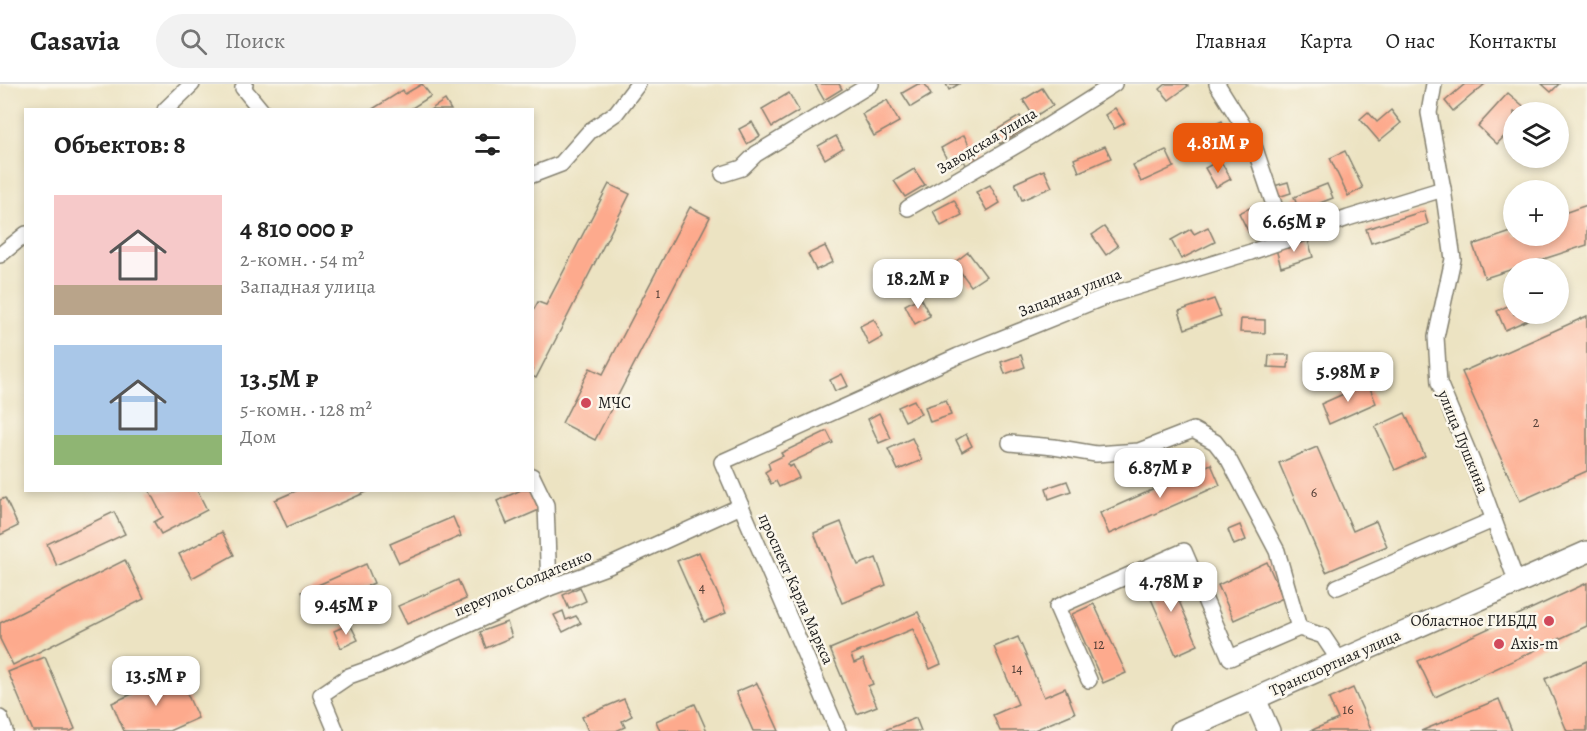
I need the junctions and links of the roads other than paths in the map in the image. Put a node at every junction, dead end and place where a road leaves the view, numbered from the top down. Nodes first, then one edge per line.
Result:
1 (192, 84) edge
2 (246, 84) edge
3 (638, 84) edge
4 (871, 84) edge
5 (1114, 84) edge
6 (1217, 84) edge
7 (1434, 84) edge
8 (167, 108) edge
9 (259, 108) edge
10 (534, 174) edge
11 (723, 174) dead end
12 (1443, 189) junction
13 (908, 208) dead end
14 (24, 236) edge
15 (1286, 240) junction
16 (0, 255) edge
17 (1010, 443) dead end
18 (722, 462) joint
19 (534, 480) edge
20 (741, 506) junction
21 (1493, 520) junction
22 (1587, 552) edge
23 (1517, 583) junction
24 (1337, 587) dead end
25 (549, 588) junction
26 (1299, 628) junction
27 (1339, 660) junction
28 (1089, 680) dead end
29 (1255, 699) junction
30 (0, 718) edge
31 (5, 731) edge
32 (336, 731) edge
33 (838, 731) edge
34 (1181, 731) edge
35 (1269, 731) edge

1 - 8 street
2 - 9 street
3 - 10 street
4 - 11 street
5 - 13 street, Заводская улица
6 - 15 street
7 - 12 street, улица Пушкина
12 - 15 street, Западная улица
12 - 21 street, улица Пушкина
14 - 16 street
15 - 18 street, Западная улица
17 - 26 street
18 - 20 street, проспект Карла Маркса
19 - 25 street
20 - 25 street, переулок Солдатенко
20 - 33 street, проспект Карла Маркса
21 - 23 street, улица Пушкина
21 - 24 street
22 - 23 main road, Транспортная улица
23 - 27 main road, Транспортная улица
25 - 32 street, переулок Солдатенко
26 - 27 street
26 - 28 street
27 - 29 main road, Транспортная улица
29 - 34 main road, Транспортная улица
29 - 35 main road
30 - 31 street

